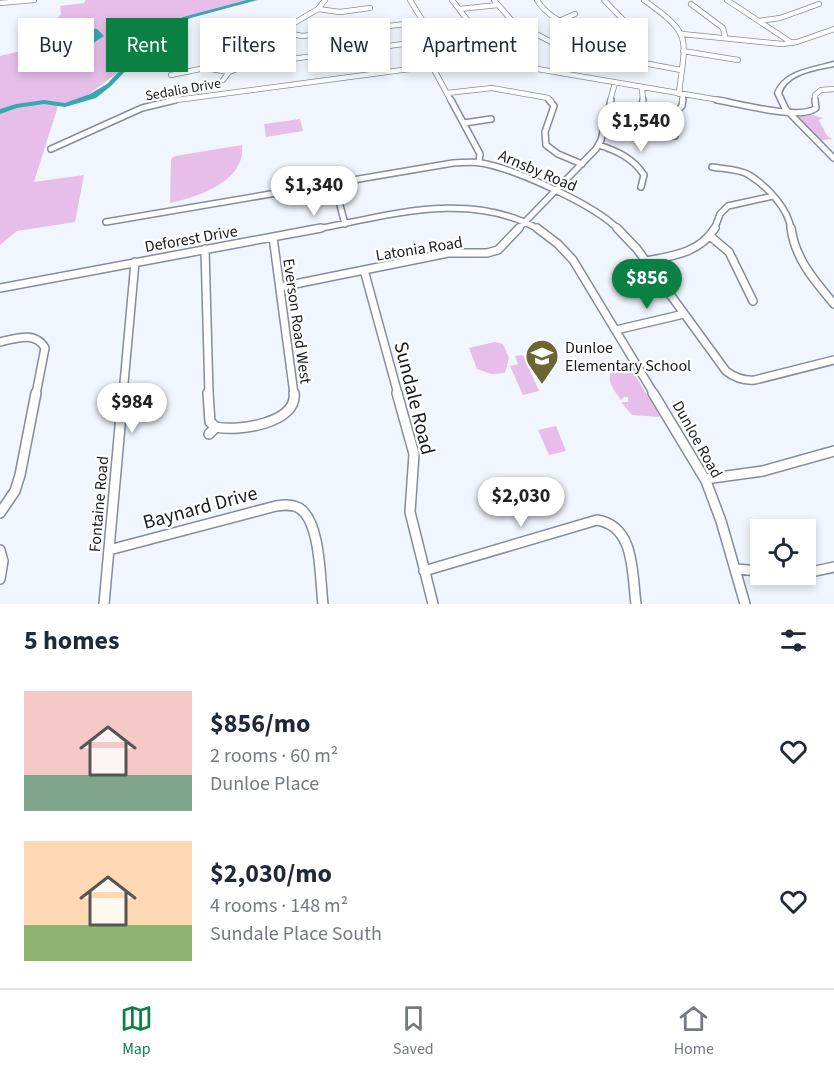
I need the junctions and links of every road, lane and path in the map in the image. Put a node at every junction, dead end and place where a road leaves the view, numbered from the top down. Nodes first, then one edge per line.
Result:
1 (34, 0) edge
2 (325, 0) edge
3 (369, 0) edge
4 (410, 0) edge
5 (452, 0) edge
6 (494, 0) edge
7 (537, 0) edge
8 (604, 0) edge
9 (644, 0) edge
10 (727, 0) edge
11 (0, 3) edge
12 (818, 3) edge
13 (691, 4) dead end
14 (498, 5) junction
15 (318, 9) junction
16 (459, 9) junction
17 (575, 14) dead end
18 (421, 18) edge
19 (466, 18) edge
20 (557, 18) edge
21 (566, 18) edge
22 (623, 18) edge
23 (296, 21) edge
24 (759, 21) junction
25 (402, 24) edge
26 (834, 29) edge
27 (682, 34) junction
28 (296, 35) edge
29 (724, 37) junction
30 (550, 41) edge
31 (792, 43) junction
32 (402, 45) edge
33 (683, 51) junction
34 (296, 59) edge
35 (738, 60) dead end
36 (648, 64) edge
37 (834, 64) edge
38 (200, 69) edge
39 (538, 69) edge
40 (681, 69) junction
41 (402, 70) edge
42 (229, 72) edge
43 (435, 72) edge
44 (171, 75) dead end
45 (223, 80) dead end
46 (615, 83) junction
47 (642, 88) junction
48 (834, 89) edge
49 (447, 93) junction
50 (681, 94) junction
51 (789, 113) junction
52 (491, 119) dead end
53 (605, 122) junction
54 (464, 123) junction
55 (639, 129) junction
56 (599, 145) junction
57 (51, 149) dead end
58 (834, 159) edge
59 (479, 162) junction
60 (582, 164) junction
61 (712, 167) dead end
62 (334, 183) junction
63 (641, 187) dead end
64 (556, 192) junction
65 (773, 196) junction
66 (106, 222) dead end
67 (527, 222) junction
68 (345, 224) junction
69 (710, 236) junction
70 (273, 237) junction
71 (206, 249) junction
72 (646, 261) junction
73 (135, 262) junction
74 (364, 270) junction
75 (280, 287) junction
76 (0, 288) edge
77 (753, 301) dead end
78 (834, 304) edge
79 (684, 314) junction
80 (616, 330) junction
81 (0, 342) edge
82 (834, 360) edge
83 (834, 451) edge
84 (705, 479) junction
85 (0, 513) edge
86 (0, 550) edge
87 (109, 550) junction
88 (834, 567) edge
89 (736, 568) junction
90 (750, 570) edge
91 (424, 571) junction
92 (816, 571) edge
93 (0, 579) edge
94 (104, 604) edge
95 (323, 604) edge
96 (433, 604) edge
97 (636, 604) edge
98 (745, 604) edge

1 - 11 street
2 - 15 street
3 - 15 street
4 - 18 street
5 - 16 street
6 - 14 street
7 - 20 street
8 - 22 street
9 - 27 street
10 - 24 street
12 - 24 street
13 - 29 street
14 - 16 street
14 - 30 street
15 - 23 street
16 - 19 street
17 - 21 street
24 - 31 street
25 - 28 street
26 - 31 street
27 - 29 street
27 - 33 street
29 - 31 street
32 - 34 street
33 - 35 street
33 - 40 street
36 - 40 street
37 - 51 street
38 - 44 street
39 - 46 street, Sedalia Drive
40 - 50 street
41 - 57 street, Sedalia Drive
42 - 45 street
43 - 49 street
46 - 47 street, Sedalia Drive
46 - 53 street, Latonia Road
47 - 50 street, Sedalia Drive
47 - 55 street
48 - 51 street
49 - 54 street
49 - 60 street
50 - 51 street, Sedalia Drive
50 - 55 street
51 - 58 street
52 - 54 street
53 - 55 street
53 - 56 street, Latonia Road
54 - 59 street
56 - 60 street, Latonia Road
56 - 63 street
59 - 62 street, Arnsby Road
59 - 64 street, Arnsby Road
60 - 64 street, Latonia Road
61 - 65 street
62 - 66 street, Arnsby Road
62 - 68 street
64 - 67 street, Latonia Road
64 - 72 street, Arnsby Road
65 - 69 street
65 - 78 street
67 - 68 street, Deforest Drive
67 - 74 street, Latonia Road
67 - 80 street, Dunloe Road
68 - 70 street, Deforest Drive
69 - 72 street
69 - 77 street
70 - 71 street, Deforest Drive
70 - 75 street, Everson Road West
71 - 73 street, Deforest Drive
71 - 75 street, Everson Road West
72 - 79 street, Arnsby Road
73 - 76 street, Deforest Drive
73 - 87 street, Fontaine Road
74 - 75 street, Latonia Road
74 - 91 street, Sundale Road
79 - 80 street
79 - 82 street, Arnsby Road
80 - 84 street, Dunloe Road
81 - 85 street
83 - 84 street
84 - 89 street, Dunloe Road
86 - 93 street
87 - 94 street, Fontaine Road
87 - 95 street, Baynard Drive
88 - 92 street
89 - 90 street
89 - 98 street, Dunloe Road
91 - 96 street, Sundale Road
91 - 97 street

